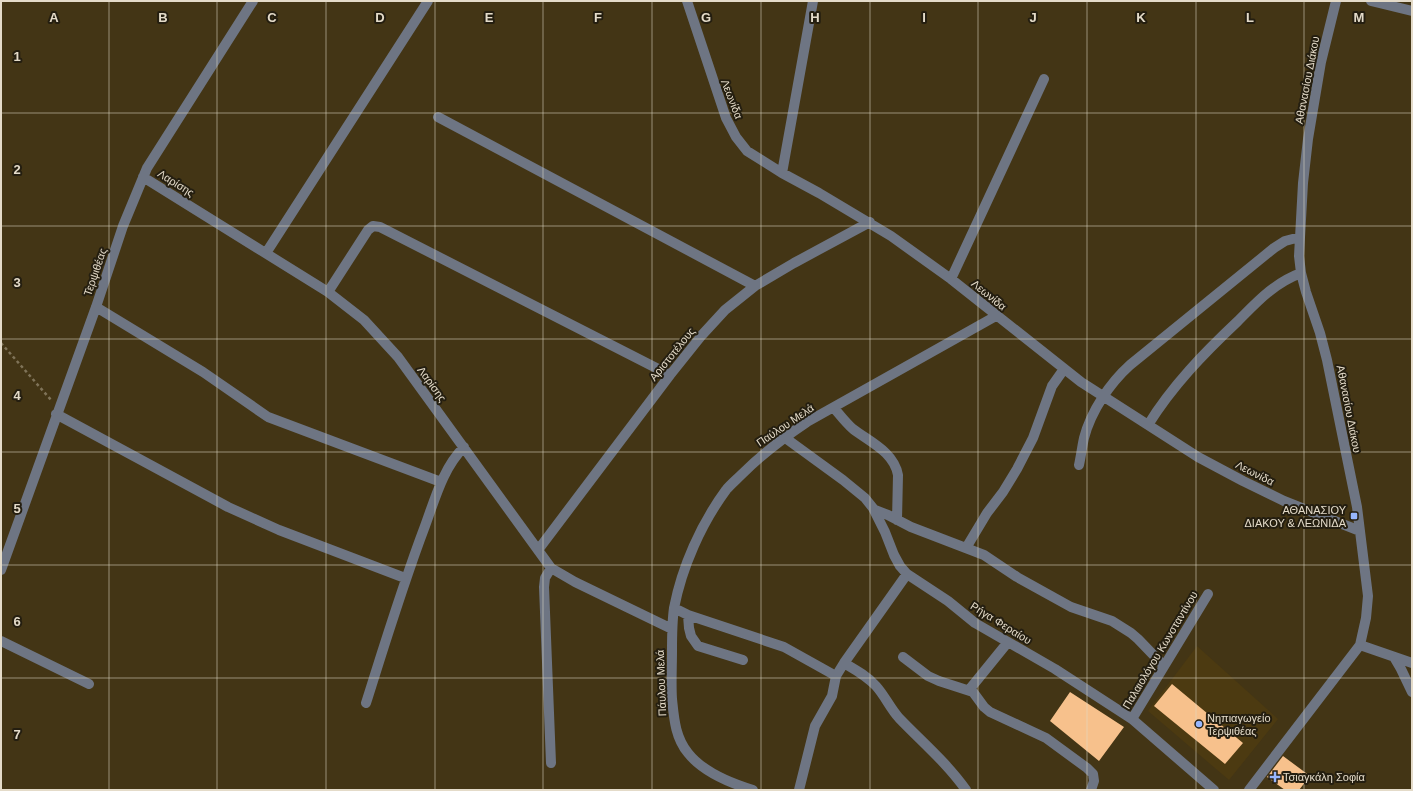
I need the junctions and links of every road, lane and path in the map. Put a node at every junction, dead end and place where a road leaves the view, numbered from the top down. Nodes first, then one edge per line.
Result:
1 (253, 1) edge
2 (428, 1) edge
3 (687, 1) edge
4 (813, 1) edge
5 (1336, 1) edge
6 (1371, 1) edge
7 (1412, 11) edge
8 (1044, 79) dead end
9 (438, 117) dead end
10 (782, 173) junction
11 (143, 178) junction
12 (870, 222) junction
13 (1300, 237) junction
14 (266, 253) junction
15 (1301, 273) junction
16 (951, 279) junction
17 (755, 286) junction
18 (328, 292) junction
19 (96, 307) junction
20 (996, 316) junction
21 (1, 342) edge
22 (1064, 369) junction
23 (670, 375) junction
24 (1103, 397) junction
25 (834, 408) junction
26 (58, 411) junction
27 (1148, 425) junction
28 (784, 437) junction
29 (464, 447) junction
30 (1079, 465) dead end
31 (442, 482) junction
32 (875, 510) junction
33 (897, 520) junction
34 (1360, 531) junction
35 (966, 548) junction
36 (538, 550) junction
37 (551, 568) junction
38 (1, 570) edge
39 (906, 574) junction
40 (405, 578) junction
41 (1208, 594) dead end
42 (674, 608) junction
43 (688, 615) junction
44 (672, 629) junction
45 (1, 641) edge
46 (1008, 642) junction
47 (1360, 645) junction
48 (903, 657) dead end
49 (1394, 657) junction
50 (743, 660) dead end
51 (1412, 662) edge
52 (844, 663) junction
53 (1164, 666) junction
54 (836, 676) junction
55 (89, 684) dead end
56 (969, 690) junction
57 (1412, 692) edge
58 (366, 702) dead end
59 (1132, 719) junction
60 (550, 763) dead end
61 (753, 790) edge
62 (799, 790) edge
63 (966, 790) edge
64 (1091, 790) edge
65 (1214, 790) edge
66 (1249, 790) edge

1 - 11 street, Τερψιθέας
2 - 14 street
3 - 10 street, Λεωνίδα
4 - 10 street
5 - 13 street, Αθανασίου Διάκου
6 - 7 street
8 - 16 street
9 - 17 street
10 - 12 street, Λεωνίδα
11 - 14 street, Λαρίσης
11 - 19 street, Τερψιθέας
12 - 16 street, Λεωνίδα
12 - 17 street, Αριστοτέλους
13 - 15 street, Αθανασίου Διάκου
13 - 24 street
14 - 18 street, Λαρίσης
15 - 27 street
15 - 34 street, Αθανασίου Διάκου
16 - 20 street, Λεωνίδα
17 - 23 street, Αριστοτέλους
18 - 23 street
18 - 29 street, Λαρίσης
19 - 26 street, Τερψιθέας
19 - 31 street
20 - 22 street, Λεωνίδα
20 - 25 street, Παύλου Μελά
21 - 26 path
22 - 24 street, Λεωνίδα
22 - 35 street
23 - 36 street, Αριστοτέλους
24 - 27 street, Λεωνίδα
24 - 30 street
25 - 28 street, Παύλου Μελά
25 - 33 street
26 - 38 street, Τερψιθέας
26 - 40 street
27 - 34 street, Λεωνίδα
28 - 32 street, Ρήγα Φεραίου
28 - 42 street, Παύλου Μελά
29 - 31 street
29 - 36 street, Λαρίσης
31 - 40 street
32 - 33 street
32 - 39 street, Ρήγα Φεραίου
33 - 35 street
34 - 47 street, Αθανασίου Διάκου
35 - 53 street
36 - 37 street, Λαρίσης
37 - 44 street, Λαρίσης
37 - 60 street
39 - 46 street, Ρήγα Φεραίου
39 - 52 street
40 - 58 street
41 - 53 street, Παλαιολόγου Κωνσταντίνου
42 - 43 street
42 - 44 street, Παύλου Μελά
43 - 50 street
43 - 54 street
44 - 61 street, Πάυλου Μελά
45 - 55 street
46 - 56 street
46 - 59 street, Ρήγα Φεραίου
47 - 49 street
47 - 66 street, Αθανασίου Διάκου
48 - 56 street
49 - 51 street
49 - 57 street
52 - 54 street
52 - 63 street
53 - 59 street, Παλαιολόγου Κωνσταντίνου
54 - 62 street
56 - 64 street
59 - 65 street, Ρήγα Φεραίου

